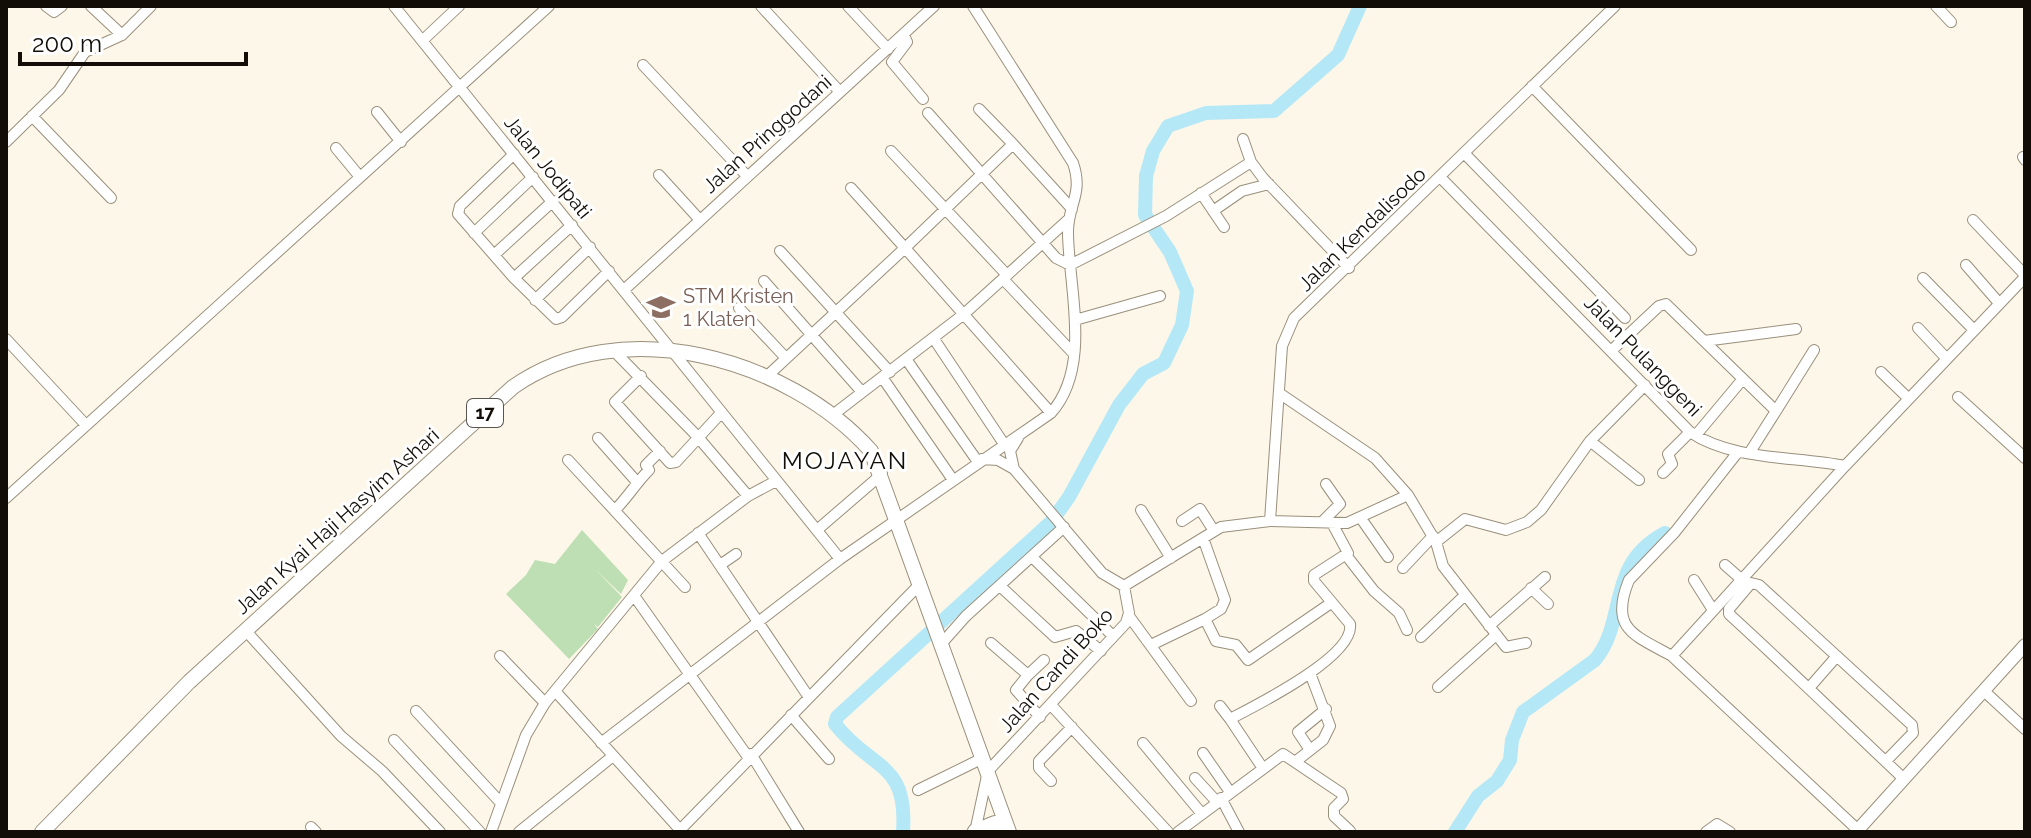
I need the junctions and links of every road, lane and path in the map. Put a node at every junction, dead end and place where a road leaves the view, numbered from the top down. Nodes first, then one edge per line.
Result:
1 (46, 6) edge
2 (62, 6) edge
3 (91, 6) edge
4 (151, 6) edge
5 (394, 6) edge
6 (549, 6) edge
7 (761, 6) edge
8 (848, 6) edge
9 (934, 6) edge
10 (973, 6) edge
11 (1615, 6) edge
12 (1936, 6) edge
13 (454, 8) edge
14 (1951, 22) dead end
15 (122, 35) junction
16 (904, 35) junction
17 (422, 41) junction
18 (888, 49) junction
19 (643, 65) dead end
20 (1532, 86) junction
21 (459, 87) junction
22 (840, 92) junction
23 (923, 99) dead end
24 (979, 109) dead end
25 (377, 112) dead end
26 (928, 113) dead end
27 (32, 116) junction
28 (1243, 139) dead end
29 (6, 142) edge
30 (401, 142) junction
31 (1013, 144) junction
32 (336, 148) dead end
33 (891, 151) dead end
34 (514, 154) junction
35 (1465, 154) junction
36 (1251, 162) junction
37 (659, 175) dead end
38 (747, 176) junction
39 (983, 176) junction
40 (360, 177) junction
41 (533, 177) junction
42 (1441, 178) junction
43 (1269, 184) junction
44 (851, 188) dead end
45 (1201, 193) junction
46 (111, 198) dead end
47 (553, 201) junction
48 (1213, 211) junction
49 (945, 212) junction
50 (1071, 214) junction
51 (699, 219) junction
52 (1973, 220) dead end
53 (572, 225) junction
54 (1224, 227) dead end
55 (474, 233) junction
56 (1043, 243) junction
57 (590, 247) junction
58 (905, 248) junction
59 (1691, 250) dead end
60 (780, 251) dead end
61 (494, 255) junction
62 (1070, 265) junction
63 (1966, 265) dead end
64 (1349, 268) junction
65 (609, 271) junction
66 (2025, 276) edge
67 (1005, 277) junction
68 (514, 278) junction
69 (1923, 278) dead end
70 (764, 281) dead end
71 (625, 289) junction
72 (1160, 296) dead end
73 (535, 300) junction
74 (1999, 303) junction
75 (739, 308) dead end
76 (836, 309) junction
77 (964, 314) junction
78 (1625, 318) dead end
79 (1075, 320) junction
80 (1918, 328) dead end
81 (1796, 329) dead end
82 (1973, 329) junction
83 (811, 333) junction
84 (6, 339) edge
85 (934, 339) junction
86 (1704, 341) junction
87 (1612, 350) junction
88 (1814, 350) dead end
89 (614, 351) junction
90 (673, 352) junction
91 (1073, 353) junction
92 (785, 357) junction
93 (906, 359) junction
94 (1947, 359) junction
95 (1881, 372) dead end
96 (886, 375) junction
97 (641, 376) junction
98 (765, 378) junction
99 (1742, 380) junction
100 (1645, 385) junction
101 (862, 392) junction
102 (1279, 393) junction
103 (1958, 397) dead end
104 (1908, 398) junction
105 (1774, 409) junction
106 (721, 413) junction
107 (1051, 413) junction
108 (834, 414) junction
109 (85, 424) junction
110 (1023, 432) junction
111 (1693, 434) junction
112 (697, 436) junction
113 (598, 438) dead end
114 (1590, 441) junction
115 (1004, 444) junction
116 (660, 451) junction
117 (1746, 452) junction
118 (2025, 458) edge
119 (568, 460) dead end
120 (980, 460) junction
121 (1845, 466) junction
122 (1014, 469) junction
123 (1663, 473) dead end
124 (882, 474) junction
125 (953, 480) junction
126 (1639, 480) dead end
127 (636, 481) junction
128 (776, 481) junction
129 (1326, 484) dead end
130 (1408, 495) junction
131 (748, 496) junction
132 (6, 498) edge
133 (615, 510) junction
134 (1141, 510) dead end
135 (1360, 517) junction
136 (899, 520) junction
137 (1182, 521) dead end
138 (1270, 521) junction
139 (1328, 523) junction
140 (1062, 524) junction
141 (817, 530) junction
142 (1214, 531) junction
143 (698, 533) junction
144 (1203, 538) junction
145 (1434, 539) junction
146 (736, 554) dead end
147 (1346, 555) junction
148 (1032, 557) junction
149 (1388, 557) dead end
150 (1171, 558) junction
151 (840, 559) junction
152 (662, 561) junction
153 (720, 565) junction
154 (1725, 565) dead end
155 (1403, 568) dead end
156 (1545, 577) dead end
157 (1741, 579) junction
158 (1694, 580) dead end
159 (921, 583) junction
160 (1000, 586) junction
161 (1124, 586) junction
162 (685, 587) dead end
163 (1531, 588) junction
164 (635, 597) junction
165 (1463, 597) junction
166 (1331, 603) junction
167 (1548, 604) dead end
168 (1713, 610) junction
169 (1129, 616) junction
170 (1205, 619) junction
171 (757, 621) junction
172 (1407, 630) dead end
173 (1493, 630) junction
174 (246, 631) junction
175 (1113, 636) junction
176 (940, 637) junction
177 (1421, 637) dead end
178 (991, 643) dead end
179 (1526, 643) dead end
180 (1153, 644) junction
181 (2025, 645) edge
182 (1101, 651) junction
183 (500, 656) dead end
184 (1672, 656) junction
185 (1837, 656) junction
186 (1044, 660) dead end
187 (1310, 673) junction
188 (690, 674) junction
189 (1028, 675) junction
190 (1438, 687) dead end
191 (1809, 688) junction
192 (1984, 691) junction
193 (556, 692) junction
194 (1186, 694) dead end
195 (808, 696) junction
196 (545, 703) junction
197 (1051, 705) junction
198 (1220, 706) dead end
199 (1326, 709) junction
200 (416, 711) dead end
201 (791, 715) junction
202 (1040, 717) junction
203 (1230, 719) junction
204 (1072, 727) junction
205 (2025, 729) edge
206 (394, 740) dead end
207 (601, 743) junction
208 (1143, 743) dead end
209 (1310, 750) junction
210 (1203, 753) dead end
211 (613, 756) junction
212 (749, 756) junction
213 (829, 759) dead end
214 (1886, 761) junction
215 (1295, 762) junction
216 (986, 764) junction
217 (1262, 767) junction
218 (1195, 778) dead end
219 (1904, 779) junction
220 (1051, 781) dead end
221 (918, 790) dead end
222 (1223, 797) junction
223 (500, 802) junction
224 (1202, 814) junction
225 (680, 831) edge
226 (796, 831) edge
227 (1350, 831) edge
228 (1857, 831) edge
229 (42, 832) edge
230 (440, 832) edge
231 (480, 832) edge
232 (491, 832) edge
233 (519, 832) edge
234 (975, 832) edge
235 (1008, 832) edge
236 (1168, 832) edge
237 (1178, 832) edge
238 (1239, 832) edge
239 (1706, 832) edge
240 (1730, 832) edge

1 - 2 street
3 - 15 street
4 - 15 street
5 - 17 street, Jalan Jodipati
6 - 21 street
7 - 22 street
8 - 18 street
9 - 16 street, Jalan Pringgodani
10 - 50 street
11 - 20 street, Jalan Kendalisodo
12 - 14 street
13 - 17 street
15 - 27 street
16 - 18 street, Jalan Pringgodani
16 - 23 street
17 - 21 street, Jalan Jodipati
18 - 22 street, Jalan Pringgodani
19 - 38 street
20 - 35 street, Jalan Kendalisodo
20 - 59 street
21 - 30 street
21 - 34 street, Jalan Jodipati
22 - 38 street, Jalan Pringgodani
24 - 31 street
25 - 30 street
26 - 39 street
27 - 29 street
27 - 46 street
28 - 36 street
30 - 40 street
31 - 39 street
31 - 50 street
32 - 40 street
33 - 49 street
34 - 41 street, Jalan Jodipati
34 - 55 street
35 - 42 street, Jalan Kendalisodo
35 - 78 street
36 - 43 street
36 - 45 street
37 - 51 street
38 - 51 street, Jalan Pringgodani
39 - 49 street
39 - 56 street
40 - 109 street
41 - 47 street, Jalan Jodipati
41 - 55 street
42 - 64 street, Jalan Kendalisodo
42 - 87 street, Jalan Pulanggeni
43 - 48 street
43 - 64 street
44 - 58 street
45 - 48 street
45 - 62 street
47 - 53 street, Jalan Jodipati
47 - 61 street
48 - 54 street
49 - 58 street
49 - 67 street
50 - 56 street
50 - 62 street
51 - 71 street, Jalan Pringgodani
52 - 66 street
53 - 57 street, Jalan Jodipati
53 - 68 street
55 - 61 street
56 - 62 street
56 - 67 street
57 - 65 street, Jalan Jodipati
57 - 73 street
58 - 76 street
58 - 77 street
60 - 76 street
61 - 68 street
62 - 79 street
63 - 74 street
64 - 102 street, Jalan Kendalisodo
65 - 71 street, Jalan Jodipati
65 - 73 street
66 - 74 street
67 - 77 street
67 - 91 street
68 - 73 street
69 - 82 street
70 - 83 street
71 - 90 street, Jalan Jodipati
72 - 79 street
74 - 82 street
75 - 92 street
76 - 83 street
76 - 96 street
77 - 85 street
77 - 107 street
79 - 91 street
80 - 94 street
81 - 86 street
82 - 94 street
83 - 92 street
83 - 101 street
84 - 109 street
85 - 93 street
85 - 115 street
86 - 87 street
86 - 99 street
87 - 100 street, Jalan Pulanggeni
88 - 105 street
89 - 90 highway, Jalan Kyai Haji Hasyim Ashari / 17
89 - 97 street
89 - 174 highway, Jalan Kyai Haji Hasyim Ashari / 17
90 - 98 highway, Jalan Kyai Haji Hasyim Ashari / 17
90 - 106 street, Jalan Jodipati
91 - 107 street
92 - 98 street
93 - 96 street
93 - 120 street
94 - 104 street
95 - 104 street
96 - 101 street
96 - 125 street
97 - 112 street
97 - 116 street
98 - 108 highway, Jalan Kyai Haji Hasyim Ashari / 17
99 - 105 street
99 - 111 street
100 - 111 street, Jalan Pulanggeni
100 - 114 street
101 - 108 street
102 - 130 street
102 - 138 street, Jalan Kendalisodo
103 - 118 street
104 - 121 street
105 - 117 street
106 - 112 street
106 - 128 street, Jalan Jodipati
107 - 110 street
108 - 124 highway, Jalan Kyai Haji Hasyim Ashari / 17
109 - 132 street
110 - 115 street
110 - 122 street
111 - 117 street, Jalan Pulanggeni
111 - 123 street
112 - 116 street
112 - 131 street
113 - 127 street
114 - 126 street
114 - 145 street
115 - 120 street
116 - 127 street
117 - 121 street, Jalan Pulanggeni
117 - 184 street
119 - 133 street
120 - 122 street
120 - 125 street
121 - 157 street
122 - 140 street
124 - 136 highway, Jalan Kyai Haji Hasyim Ashari / 17
124 - 141 street
125 - 136 street
127 - 133 street
128 - 131 street
128 - 141 street, Jalan Jodipati
129 - 139 street
130 - 135 street
130 - 145 street
131 - 143 street
133 - 152 street
134 - 150 street
135 - 139 street
135 - 149 street
136 - 151 street
136 - 159 highway, Jalan Kyai Haji Hasyim Ashari / 17
137 - 142 street
138 - 139 street
138 - 142 street, Jalan Candi Boko
139 - 147 street
140 - 148 street
140 - 161 street
141 - 151 street, Jalan Jodipati
142 - 144 street, Jalan Candi Boko
143 - 152 street
143 - 153 street
144 - 150 street, Jalan Candi Boko
144 - 170 street
145 - 155 street
145 - 165 street
146 - 153 street
147 - 166 street
147 - 172 street
148 - 160 street
148 - 175 street
150 - 161 street, Jalan Candi Boko
151 - 171 street
152 - 162 street
152 - 164 street
153 - 171 street
154 - 157 street
156 - 163 street
157 - 168 street
158 - 168 street
159 - 176 highway, Jalan Kyai Haji Hasyim Ashari / 17
159 - 195 street
160 - 176 street
160 - 182 street
161 - 169 street, Jalan Candi Boko
163 - 167 street
163 - 173 street
164 - 188 street
164 - 193 street
165 - 173 street
165 - 177 street
166 - 170 street
166 - 187 street
168 - 184 street
169 - 175 street, Jalan Candi Boko
169 - 180 street
170 - 180 street
171 - 188 street
171 - 195 street
173 - 179 street
173 - 190 street
174 - 229 highway, Jalan Kyai Haji Hasyim Ashari / 17
174 - 230 street
175 - 182 street, Jalan Candi Boko
176 - 216 highway, Jalan Kyai Haji Hasyim Ashari / 17
178 - 189 street
180 - 194 street
181 - 192 main road
182 - 197 street, Jalan Candi Boko
183 - 196 street
184 - 228 street
185 - 191 street
185 - 191 street
185 - 214 street
186 - 189 street
187 - 199 street
187 - 203 street
188 - 207 street
188 - 212 street
189 - 202 street
191 - 214 street
192 - 205 street
192 - 219 main road
193 - 196 street
193 - 207 street
195 - 201 street
196 - 223 street
197 - 202 street, Jalan Candi Boko
197 - 204 street
198 - 203 street
199 - 209 street
199 - 209 street
200 - 223 street
201 - 212 street
201 - 213 street
202 - 216 street, Jalan Candi Boko
203 - 217 street
204 - 220 street
204 - 236 street
206 - 231 street
207 - 211 street
208 - 224 street
209 - 215 street
210 - 222 street
211 - 225 street
211 - 233 street
212 - 225 street
212 - 226 street
214 - 219 street
215 - 217 street
215 - 227 street
216 - 221 street
216 - 234 street
216 - 235 highway, 17
217 - 222 street
218 - 222 street
219 - 228 main road
222 - 224 street
222 - 238 street
223 - 232 street
224 - 237 street
234 - 235 highway
239 - 240 street

